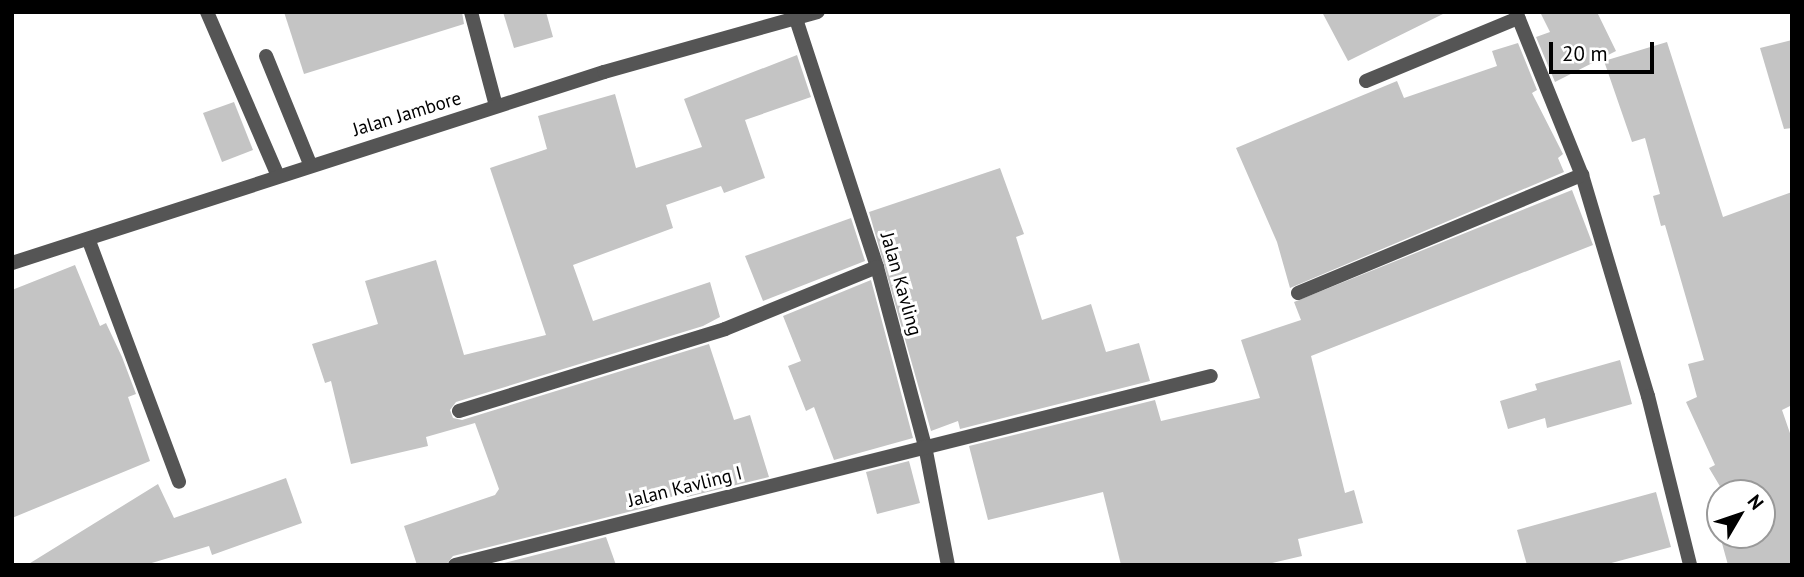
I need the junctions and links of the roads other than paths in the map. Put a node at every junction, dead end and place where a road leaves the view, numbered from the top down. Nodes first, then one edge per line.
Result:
1 (207, 12) edge
2 (471, 12) edge
3 (818, 12) edge
4 (1517, 15) edge
5 (796, 19) junction
6 (266, 56) dead end
7 (1366, 81) dead end
8 (496, 106) junction
9 (310, 164) junction
10 (277, 174) junction
11 (1583, 175) junction
12 (89, 241) junction
13 (12, 263) edge
14 (877, 267) junction
15 (1298, 293) dead end
16 (1211, 376) dead end
17 (459, 411) dead end
18 (925, 446) junction
19 (179, 482) dead end
20 (455, 565) edge
21 (948, 565) edge
22 (1690, 565) edge

1 - 10 street
2 - 8 street
3 - 5 street, Jalan Jambore
4 - 7 street
4 - 11 street
5 - 8 street, Jalan Jambore
5 - 14 street, Jalan Kavling
6 - 9 street
8 - 9 street, Jalan Jambore
9 - 10 street, Jalan Jambore
10 - 12 street, Jalan Jambore
11 - 15 street
11 - 22 street
12 - 13 street, Jalan Jambore
12 - 19 street
14 - 17 street
14 - 18 street, Jalan Kavling
16 - 18 street, Jalan Kavling I
18 - 20 street, Jalan Kavling I
18 - 21 street, Jalan Kavling

